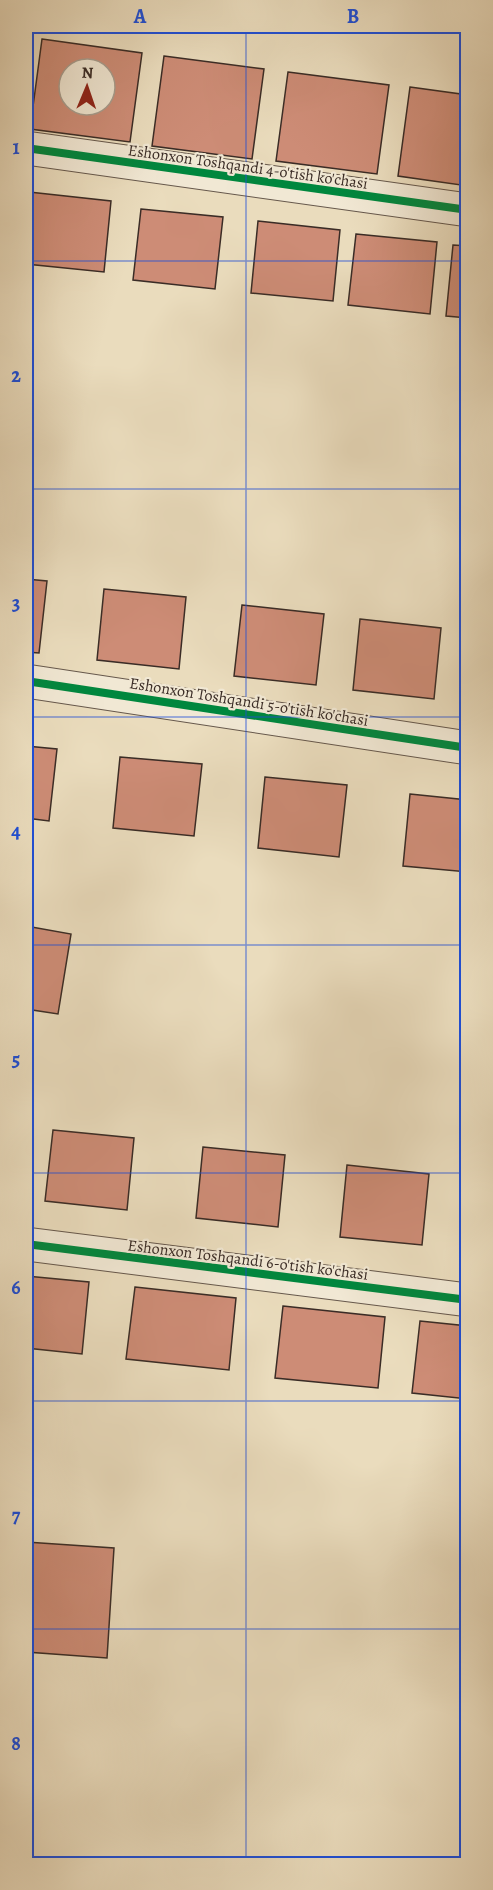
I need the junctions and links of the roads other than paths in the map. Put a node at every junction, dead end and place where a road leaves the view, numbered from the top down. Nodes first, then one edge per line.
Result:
1 (26, 148) edge
2 (468, 210) edge
3 (26, 681) edge
4 (468, 748) edge
5 (26, 1244) edge
6 (468, 1300) edge

1 - 2 street, Eshonxon Toshqandi 4-o'tish ko'chasi
3 - 4 street, Eshonxon Toshqandi 5-o'tish ko'chasi
5 - 6 street, Eshonxon Toshqandi 6-o'tish ko'chasi

